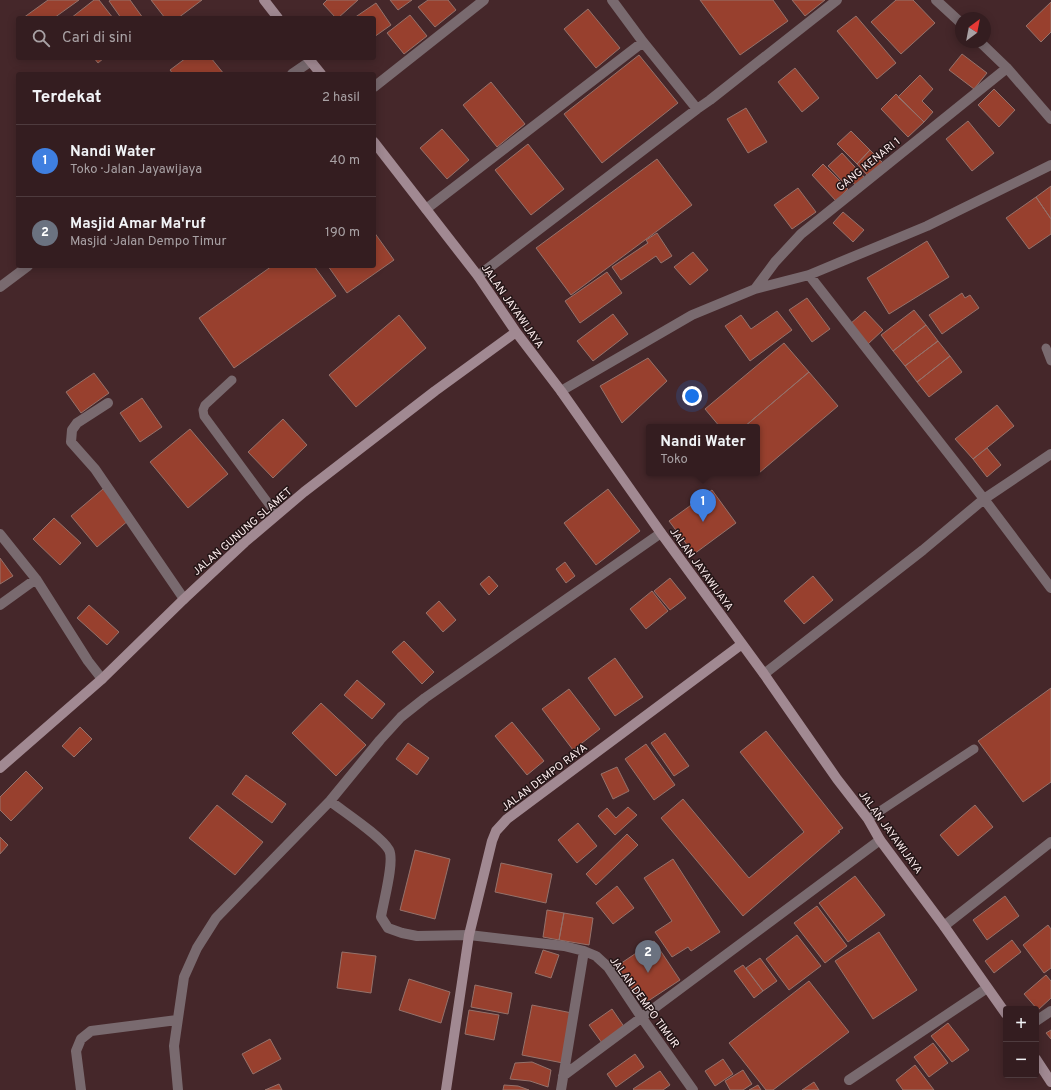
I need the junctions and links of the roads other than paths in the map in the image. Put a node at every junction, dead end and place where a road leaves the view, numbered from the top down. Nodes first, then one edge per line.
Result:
1 (264, 0) edge
2 (484, 0) edge
3 (612, 0) edge
4 (837, 0) edge
5 (936, 0) edge
6 (276, 16) edge
7 (955, 17) edge
8 (643, 42) junction
9 (986, 48) edge
10 (308, 60) edge
11 (310, 60) edge
12 (1007, 68) junction
13 (294, 72) edge
14 (319, 72) edge
15 (376, 85) edge
16 (696, 109) junction
17 (1051, 119) edge
18 (376, 145) edge
19 (1051, 165) edge
20 (426, 210) junction
21 (25, 268) edge
22 (809, 275) junction
23 (478, 276) junction
24 (0, 287) edge
25 (755, 289) junction
26 (516, 332) junction
27 (1046, 348) dead end
28 (1051, 362) edge
29 (232, 380) dead end
30 (561, 391) junction
31 (108, 403) dead end
32 (1051, 454) edge
33 (984, 499) junction
34 (277, 515) junction
35 (660, 533) junction
36 (0, 534) edge
37 (36, 579) junction
38 (1051, 588) edge
39 (184, 599) junction
40 (0, 605) edge
41 (742, 644) junction
42 (764, 674) junction
43 (102, 679) junction
44 (974, 749) dead end
45 (0, 768) edge
46 (330, 801) junction
47 (868, 819) junction
48 (880, 840) junction
49 (1051, 842) edge
50 (944, 926) junction
51 (469, 935) junction
52 (584, 951) junction
53 (987, 988) junction
54 (1003, 1010) edge
55 (1051, 1011) edge
56 (642, 1018) junction
57 (1039, 1019) edge
58 (177, 1020) junction
59 (1039, 1063) edge
60 (564, 1076) junction
61 (849, 1080) dead end
62 (1051, 1082) edge
63 (81, 1090) edge
64 (178, 1090) edge
65 (446, 1090) edge
66 (561, 1090) edge
67 (693, 1090) edge

1 - 6 street
2 - 15 street
3 - 8 street
4 - 16 street
5 - 7 street
8 - 16 street
8 - 20 street
9 - 12 street
10 - 13 street
11 - 14 street
12 - 17 street
12 - 25 street, GANG KENARI 1
16 - 23 street
18 - 20 street, JALAN JAYAWIJAYA
19 - 22 street
20 - 23 street, JALAN JAYAWIJAYA
21 - 24 street
22 - 25 street
22 - 33 street
23 - 26 street, JALAN JAYAWIJAYA
25 - 30 street
26 - 30 street, JALAN JAYAWIJAYA
26 - 34 street, JALAN GUNUNG SLAMET
27 - 28 lane
29 - 34 lane
30 - 35 street, JALAN JAYAWIJAYA
31 - 39 street
32 - 33 street
33 - 38 street
33 - 42 street
34 - 39 street, JALAN GUNUNG SLAMET
35 - 41 street, JALAN JAYAWIJAYA
35 - 46 street
36 - 37 street
37 - 40 street
37 - 43 street
39 - 43 street, JALAN GUNUNG SLAMET
41 - 42 street, JALAN JAYAWIJAYA
41 - 51 street, JALAN DEMPO RAYA
42 - 47 street, JALAN JAYAWIJAYA
43 - 45 street, JALAN GUNUNG SLAMET
44 - 47 lane
46 - 51 street, JALAN DEMPO TIMUR
46 - 58 street
47 - 48 street, JALAN JAYAWIJAYA
48 - 50 street, JALAN JAYAWIJAYA
48 - 56 street
49 - 50 street
50 - 53 street, JALAN JAYAWIJAYA
51 - 52 street, JALAN DEMPO TIMUR
51 - 65 street, JALAN DEMPO RAYA
52 - 56 street, JALAN DEMPO TIMUR
52 - 60 street
53 - 54 street, JALAN JAYAWIJAYA
53 - 61 street
55 - 57 street
56 - 60 street
56 - 67 street, JALAN DEMPO TIMUR
58 - 63 street
58 - 64 street
59 - 62 street
60 - 66 street

